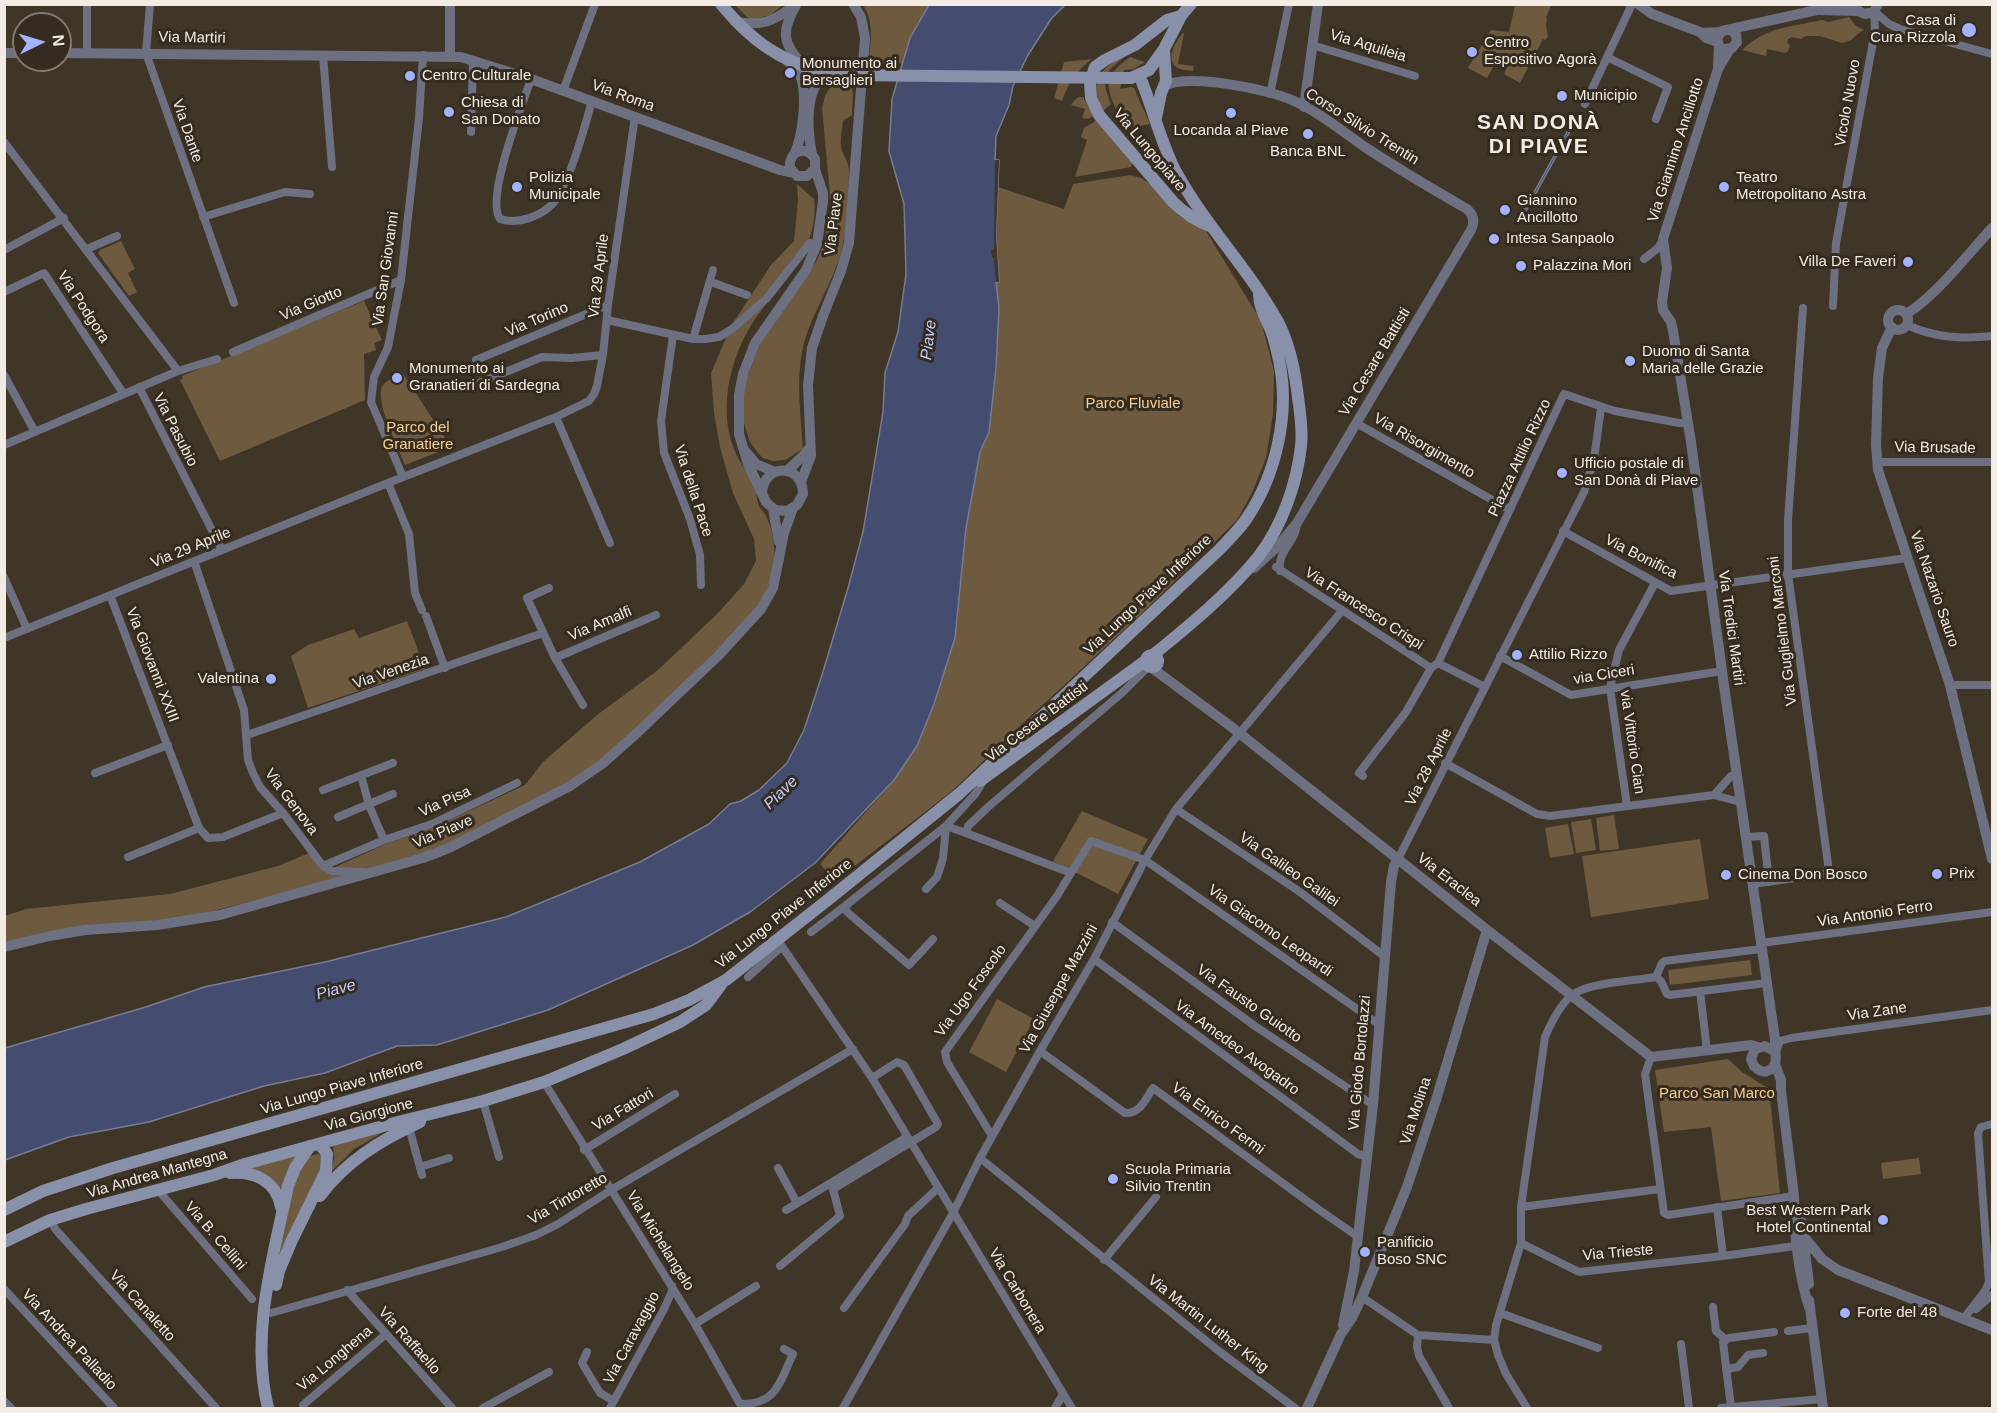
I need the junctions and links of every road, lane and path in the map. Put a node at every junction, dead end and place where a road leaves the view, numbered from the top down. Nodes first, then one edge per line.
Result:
1 (87, 4) edge
2 (150, 4) edge
3 (450, 4) edge
4 (595, 4) edge
5 (722, 4) edge
6 (1191, 4) edge
7 (1289, 4) edge
8 (1318, 4) edge
9 (1632, 4) edge
10 (1638, 4) edge
11 (1830, 4) edge
12 (796, 5) edge
13 (855, 5) edge
14 (1857, 8) edge
15 (1875, 9) edge
16 (1817, 10) junction
17 (1174, 21) junction
18 (736, 22) junction
19 (1767, 22) junction
20 (1726, 31) junction
21 (1700, 33) junction
22 (1726, 44) junction
23 (1312, 45) junction
24 (1164, 49) junction
25 (72, 53) edge
26 (87, 53) junction
27 (146, 53) junction
28 (1992, 54) edge
29 (323, 55) junction
30 (423, 56) junction
31 (450, 56) junction
32 (1607, 57) junction
33 (473, 60) junction
34 (787, 61) junction
35 (804, 66) junction
36 (1149, 70) junction
37 (1165, 71) junction
38 (826, 72) junction
39 (1415, 76) dead end
40 (531, 79) junction
41 (1131, 79) junction
42 (1189, 80) junction
43 (1164, 86) junction
44 (563, 91) junction
45 (1270, 94) junction
46 (592, 101) junction
47 (1586, 104) dead end
48 (1304, 107) junction
49 (635, 116) junction
50 (1156, 119) junction
51 (1656, 119) dead end
52 (471, 132) dead end
53 (4, 142) edge
54 (812, 154) junction
55 (793, 155) junction
56 (762, 163) junction
57 (332, 167) dead end
58 (815, 169) junction
59 (797, 175) junction
60 (310, 194) dead end
61 (821, 208) junction
62 (203, 217) junction
63 (64, 218) junction
64 (1473, 218) joint
65 (1212, 226) junction
66 (1992, 228) edge
67 (117, 236) dead end
68 (1663, 239) junction
69 (810, 243) dead end
70 (87, 249) junction
71 (4, 250) edge
72 (1644, 259) dead end
73 (713, 270) dead end
74 (400, 280) junction
75 (711, 282) junction
76 (4, 292) edge
77 (1259, 294) junction
78 (747, 295) dead end
79 (234, 303) dead end
80 (608, 305) junction
81 (1833, 306) dead end
82 (1803, 308) dead end
83 (1906, 314) junction
84 (607, 320) junction
85 (1907, 325) junction
86 (1892, 327) junction
87 (673, 335) junction
88 (1992, 336) edge
89 (693, 339) junction
90 (233, 352) dead end
91 (603, 355) junction
92 (217, 358) dead end
93 (476, 360) dead end
94 (178, 371) junction
95 (4, 375) edge
96 (139, 387) junction
97 (467, 388) dead end
98 (123, 393) junction
99 (1600, 408) junction
100 (556, 417) junction
101 (1356, 423) junction
102 (1688, 423) junction
103 (35, 432) junction
104 (811, 444) junction
105 (4, 445) edge
106 (743, 447) junction
107 (1877, 462) junction
108 (1992, 462) edge
109 (787, 471) junction
110 (775, 472) junction
111 (403, 477) junction
112 (801, 482) junction
113 (388, 483) junction
114 (762, 492) junction
115 (793, 508) junction
116 (773, 509) junction
117 (1510, 510) junction
118 (1297, 522) junction
119 (1563, 531) junction
120 (610, 543) dead end
121 (1266, 545) junction
122 (222, 550) junction
123 (780, 551) junction
124 (1908, 558) junction
125 (194, 561) junction
126 (1278, 569) joint
127 (1788, 574) junction
128 (4, 577) edge
129 (1238, 579) junction
130 (1655, 583) junction
131 (702, 585) dead end
132 (1710, 586) junction
133 (549, 588) dead end
134 (110, 595) junction
135 (1341, 612) junction
136 (656, 615) dead end
137 (27, 629) junction
138 (543, 633) junction
139 (4, 638) edge
140 (1500, 656) junction
141 (555, 658) junction
142 (1152, 663) junction
143 (1434, 666) junction
144 (445, 668) junction
145 (1722, 671) junction
146 (1950, 685) junction
147 (1992, 685) edge
148 (1485, 687) junction
149 (1610, 688) junction
150 (583, 705) dead end
151 (1239, 733) junction
152 (247, 735) junction
153 (168, 745) junction
154 (393, 763) dead end
155 (1445, 763) junction
156 (95, 773) dead end
157 (1736, 774) junction
158 (361, 775) junction
159 (1363, 776) dead end
160 (985, 778) junction
161 (517, 783) dead end
162 (323, 790) dead end
163 (393, 794) dead end
164 (959, 794) junction
165 (1714, 795) junction
166 (1740, 802) junction
167 (369, 805) junction
168 (1628, 806) junction
169 (1176, 809) junction
170 (283, 813) junction
171 (338, 818) dead end
172 (946, 826) junction
173 (199, 828) junction
174 (966, 833) junction
175 (1746, 837) junction
176 (384, 840) junction
177 (128, 856) dead end
178 (1398, 859) junction
179 (1992, 859) edge
180 (1145, 860) junction
181 (323, 866) junction
182 (374, 873) junction
183 (1071, 873) junction
184 (1769, 882) junction
185 (1752, 884) junction
186 (926, 889) dead end
187 (1000, 903) dead end
188 (845, 906) junction
189 (1992, 912) edge
190 (1112, 922) junction
191 (1035, 926) junction
192 (1487, 930) junction
193 (811, 932) dead end
194 (933, 939) dead end
195 (779, 942) junction
196 (1761, 946) junction
197 (4, 948) edge
198 (1384, 956) junction
199 (1094, 959) junction
200 (748, 977) dead end
201 (1656, 977) junction
202 (726, 980) junction
203 (1766, 983) junction
204 (1700, 991) junction
205 (1572, 996) junction
206 (1992, 1010) edge
207 (1380, 1023) junction
208 (1771, 1024) junction
209 (1760, 1047) junction
210 (853, 1049) junction
211 (1725, 1049) junction
212 (1040, 1051) junction
213 (1707, 1051) junction
214 (1775, 1056) junction
215 (1651, 1057) junction
216 (1751, 1061) junction
217 (1762, 1071) junction
218 (872, 1078) junction
219 (544, 1082) junction
220 (1780, 1091) junction
221 (675, 1094) dead end
222 (483, 1101) junction
223 (1373, 1105) junction
224 (439, 1113) junction
225 (1992, 1124) edge
226 (409, 1127) junction
227 (993, 1137) junction
228 (909, 1140) junction
229 (315, 1145) junction
230 (585, 1150) junction
231 (1366, 1156) junction
232 (499, 1157) dead end
233 (449, 1158) dead end
234 (980, 1158) junction
235 (778, 1168) dead end
236 (214, 1175) junction
237 (938, 1188) junction
238 (1660, 1189) junction
239 (158, 1190) junction
240 (611, 1190) junction
241 (1794, 1196) junction
242 (1156, 1197) dead end
243 (797, 1203) junction
244 (1521, 1207) junction
245 (1717, 1207) junction
246 (4, 1210) edge
247 (786, 1210) dead end
248 (282, 1212) junction
249 (953, 1213) junction
250 (50, 1220) junction
251 (302, 1222) junction
252 (1357, 1236) junction
253 (1805, 1238) junction
254 (4, 1242) edge
255 (1521, 1243) junction
256 (1795, 1246) dead end
257 (1723, 1256) junction
258 (1822, 1259) junction
259 (1104, 1260) junction
260 (1805, 1262) junction
261 (780, 1266) dead end
262 (1838, 1270) junction
263 (1354, 1272) junction
264 (1991, 1283) edge
265 (672, 1286) junction
266 (756, 1286) dead end
267 (4, 1289) edge
268 (347, 1290) junction
269 (1992, 1295) edge
270 (1362, 1297) junction
271 (252, 1299) dead end
272 (1713, 1307) dead end
273 (844, 1308) dead end
274 (271, 1313) junction
275 (1500, 1313) junction
276 (1964, 1318) junction
277 (694, 1324) junction
278 (1812, 1328) junction
279 (1788, 1330) dead end
280 (1992, 1330) edge
281 (1774, 1332) dead end
282 (1341, 1334) junction
283 (385, 1335) junction
284 (1418, 1335) junction
285 (1494, 1340) junction
286 (1726, 1340) junction
287 (1681, 1344) dead end
288 (1598, 1348) dead end
289 (784, 1349) dead end
290 (587, 1352) dead end
291 (1763, 1353) dead end
292 (1726, 1369) junction
293 (262, 1371) junction
294 (549, 1372) dead end
295 (1063, 1394) junction
296 (4, 1401) edge
297 (1822, 1404) edge
298 (303, 1405) dead end
299 (612, 1405) edge
300 (1731, 1407) edge
301 (11, 1408) edge
302 (114, 1408) edge
303 (216, 1408) edge
304 (268, 1408) edge
305 (452, 1408) edge
306 (483, 1408) edge
307 (843, 1408) edge
308 (1055, 1408) edge
309 (1072, 1408) edge
310 (1295, 1408) edge
311 (1307, 1408) edge
312 (1449, 1408) edge
313 (1527, 1408) edge
314 (1689, 1408) edge
315 (1721, 1408) edge

1 - 26 street
2 - 27 street
3 - 31 street
4 - 44 street
5 - 18 main road, Corso Silvio Trentin
6 - 17 main road
7 - 45 street
8 - 23 street, Via Aquileia
9 - 32 street
10 - 21 street
11 - 16 street
12 - 18 street
12 - 35 street
13 - 104 street, Via Piave
14 - 15 street
14 - 16 street
15 - 28 street
15 - 81 street, Vicolo Nuovo
16 - 19 street
17 - 24 main road
17 - 65 main road, Via Lungopiave
18 - 34 main road, Corso Silvio Trentin
19 - 20 street
19 - 22 street
20 - 21 street
20 - 22 street, Via Giannino Ancillotto
20 - 22 street
21 - 22 street
22 - 68 street, Via Giannino Ancillotto
23 - 39 street, Via Aquileia
23 - 48 street, Via Aquileia
24 - 36 main road
24 - 37 main road
25 - 26 street, Via Martiri
26 - 27 street, Via Martiri
27 - 29 street, Via Martiri
27 - 62 street, Via Dante
29 - 30 street, Via Martiri
29 - 57 street
30 - 31 street, Via Martiri
30 - 74 street, Via San Giovanni
31 - 33 street, Via Roma
32 - 47 street
32 - 51 street
33 - 40 street, Via Roma
33 - 52 street
34 - 35 main road, Corso Silvio Trentin
34 - 55 street
35 - 38 main road, Corso Silvio Trentin
36 - 37 main road, Corso Silvio Trentin
36 - 41 main road, Corso Silvio Trentin
37 - 42 street, Corso Silvio Trentin
37 - 43 main road
38 - 41 main road, Corso Silvio Trentin, bridge
38 - 54 street
40 - 44 street, Via Roma
40 - 46 street
41 - 43 main road, Corso Silvio Trentin
41 - 50 main road, Via Lungo Piave Inferiore
42 - 43 street, Corso Silvio Trentin
42 - 45 street, Corso Silvio Trentin
43 - 50 main road
44 - 46 street, Via Roma
45 - 48 street, Corso Silvio Trentin
46 - 49 street, Via Roma
48 - 64 street, Corso Silvio Trentin
49 - 56 street, Via Roma
49 - 80 street, Via 29 Aprile
50 - 65 main road, Via Lungo Piave Inferiore
53 - 63 street
54 - 55 street
54 - 58 street
55 - 56 street
55 - 59 street
56 - 59 street, Via Roma
58 - 59 street
58 - 61 street, Via Piave
59 - 61 street, Via Piave
60 - 62 street
61 - 106 street, Via Piave
62 - 79 street, Via Dante
63 - 70 street
63 - 71 street
64 - 101 street, Via Cesare Battisti
65 - 77 main road, Via Lungo Piave Inferiore
66 - 83 street
67 - 70 street
68 - 72 street
68 - 102 street, Via Tredici Martiri
69 - 89 street
70 - 94 street
73 - 75 street
74 - 90 street, Via Giotto
74 - 111 street, Via San Giovanni
75 - 78 street
75 - 89 street
76 - 98 street, Via Podgora
77 - 121 main road, Via Lungo Piave Inferiore
77 - 164 main road, Via Lungo Piave Inferiore
80 - 84 street, Via 29 Aprile
80 - 93 street, Via Torino
82 - 127 street, Via Guglielmo Marconi
83 - 85 street
83 - 86 street
84 - 87 street
84 - 91 street, Via 29 Aprile
85 - 86 street
85 - 88 street
86 - 107 street, Via Nazario Sauro
87 - 89 street
87 - 131 street, Via della Pace
91 - 97 street
91 - 100 street, Via 29 Aprile
92 - 94 street
94 - 96 street
95 - 103 street
96 - 98 street, Via Pasubio
96 - 122 street, Via Pasubio
98 - 103 street, Via Pasubio
99 - 102 street
99 - 117 street, Piazza Attilio Rizzo
99 - 119 street
100 - 111 street, Via 29 Aprile
100 - 120 street
101 - 117 street, Via Risorgimento
101 - 118 street, Via Cesare Battisti
102 - 132 street, Via Tredici Martiri
103 - 105 street, Via Pasubio
104 - 109 street
104 - 112 street, Via Piave
106 - 110 street
106 - 114 street, Via Piave
107 - 108 street, Via Brusade
107 - 124 street, Via Nazario Sauro
109 - 110 street
109 - 112 street
110 - 114 street
111 - 113 street, Via 29 Aprile
112 - 115 street
113 - 122 street, Via 29 Aprile
113 - 144 street
114 - 116 street
115 - 116 street
115 - 123 street, Via Piave
116 - 123 street, Via Piave
117 - 143 street, Piazza Attilio Rizzo
118 - 121 street, Via Cesare Battisti
118 - 126 street, Via Cesare Battisti
118 - 129 street, Via Cesare Battisti
119 - 130 street, Via Bonifica
119 - 140 street
121 - 129 main road, Via Lungo Piave Inferiore
122 - 125 street, Via 29 Aprile
123 - 182 street, Via Piave
124 - 127 street, Via Bonifica
124 - 146 street, Via Nazario Sauro
125 - 134 street, Via 29 Aprile
125 - 152 street, Via Genova
126 - 135 street, Via Francesco Crispi
127 - 132 street, Via Bonifica
127 - 184 street, Via Guglielmo Marconi
128 - 137 street
129 - 142 main road, Via Cesare Battisti
130 - 132 street, Via Bonifica
130 - 149 street, via Vittorio Cian
132 - 145 street, Via Tredici Martiri
133 - 138 street, Via Amalfi
134 - 137 street, Via 29 Aprile
134 - 153 street, Via Giovanni XXIII
135 - 143 street, Via Francesco Crispi
135 - 151 street, Via Giuseppe Mazzini
136 - 141 street, Via Amalfi
137 - 139 street, Via 29 Aprile
138 - 141 street, Via Amalfi
138 - 144 street, Via Venezia
140 - 148 street
140 - 149 street, via Ciceri
141 - 150 street, Via Amalfi
142 - 151 street, Via Eraclea
142 - 160 main road, Via Cesare Battisti
142 - 174 street
143 - 148 street
143 - 159 street, Piazza Attilio Rizzo
144 - 152 street, Via Venezia
145 - 149 street, via Ciceri
145 - 157 street, Via Tredici Martiri
146 - 147 street
146 - 179 street, Via Nazario Sauro
148 - 155 street, Via 28 Aprile
149 - 168 street, via Vittorio Cian
151 - 169 street, Via Giuseppe Mazzini
151 - 178 street, Via Eraclea
152 - 170 street, Via Genova
153 - 156 street, Via Giovanni XXIII
153 - 173 street, Via Giovanni XXIII
154 - 158 street
155 - 168 street
155 - 178 street, Via 28 Aprile
157 - 165 street
157 - 166 street, Via Tredici Martiri
158 - 162 street
158 - 167 street
160 - 164 main road, Via Cesare Battisti
160 - 172 street
161 - 176 street, Via Pisa
163 - 167 street
164 - 195 main road, Via Lungo Piave Inferiore
165 - 166 street
165 - 168 street
166 - 175 street, Via Tredici Martiri
167 - 171 street
167 - 176 street
169 - 180 street, Via Giuseppe Mazzini
169 - 198 street, Via Galileo Galilei
170 - 173 street
170 - 181 street, Via Genova
172 - 174 street
172 - 186 street
172 - 188 street
173 - 177 street
174 - 183 street
175 - 184 street
175 - 185 street, Via Tredici Martiri
176 - 181 street, Via Pisa
178 - 192 street, Via Eraclea
178 - 198 street, Via Giodo Bortolazzi
180 - 183 street, Via Giacomo Leopardi
180 - 190 street, Via Giuseppe Mazzini
180 - 207 street, Via Giacomo Leopardi
181 - 182 street
182 - 197 street, Via Piave
183 - 191 street, Via Ugo Foscolo
184 - 185 street, Via Guglielmo Marconi
185 - 196 street, Via Tredici Martiri
187 - 191 street
188 - 193 street
188 - 194 street
189 - 196 street, Via Antonio Ferro
190 - 199 street, Via Giuseppe Mazzini
190 - 223 street, Via Fausto Guiotto
191 - 227 street, Via Ugo Foscolo
192 - 205 street, Via Eraclea
192 - 270 street, Via Molina
195 - 200 street
195 - 202 main road, Via Lungo Piave Inferiore
195 - 210 street, Via Carbonera
196 - 201 street, Via Antonio Ferro
196 - 203 street, Via Tredici Martiri
198 - 207 street, Via Giodo Bortolazzi
199 - 212 street, Via Giuseppe Mazzini
199 - 231 street, Via Amedeo Avogadro
201 - 204 street
201 - 205 street
202 - 219 main road, Via Giorgione
202 - 246 main road, Via Lungo Piave Inferiore
203 - 204 street
203 - 208 street, Via Tredici Martiri
204 - 213 street
205 - 215 street, Via Eraclea
205 - 244 street
206 - 214 street, Via Zane
207 - 223 street, Via Giodo Bortolazzi
208 - 209 street
208 - 214 street, Via Tredici Martiri
209 - 211 street
209 - 214 street
209 - 216 street
210 - 218 street, Via Carbonera
210 - 240 street, Via Tintoretto
211 - 213 street
211 - 216 street
212 - 227 street, Via Giuseppe Mazzini
212 - 252 street, Via Enrico Fermi
213 - 215 street
214 - 217 street
214 - 220 street, Via Tredici Martiri
215 - 238 street
216 - 217 street
217 - 220 street
218 - 228 street, Via Carbonera
218 - 228 street
219 - 222 main road, Via Giorgione
219 - 230 street, Via Michelangelo
220 - 241 street, Via Tredici Martiri
221 - 230 street, Via Fattori
222 - 224 main road, Via Giorgione
222 - 232 street
223 - 231 street, Via Giodo Bortolazzi
224 - 226 main road, Via Giorgione
224 - 229 main road, Via Giorgione
225 - 264 street
226 - 233 street, Via Giorgione
226 - 251 main road, Via Giorgione
227 - 234 street, Via Giuseppe Mazzini
228 - 237 street, Via Carbonera
228 - 243 street
228 - 261 street
229 - 236 main road, Via Andrea Mantegna
229 - 248 main road, Via Giorgione
229 - 251 main road, Via Giorgione
230 - 240 street, Via Michelangelo
231 - 252 street, Via Giodo Bortolazzi
234 - 249 street, Via Giuseppe Mazzini
234 - 259 street, Via Martin Luther King
235 - 243 street
236 - 239 main road, Via Andrea Mantegna
236 - 248 main road
237 - 249 street, Via Carbonera
237 - 273 street
238 - 244 street
238 - 245 street
239 - 250 main road, Via Andrea Mantegna
239 - 271 street, Via B. Cellini
240 - 265 street, Via Michelangelo
240 - 268 street, Via Tintoretto
241 - 245 street
241 - 253 street, Via Tredici Martiri
241 - 260 street, Via Tredici Martiri
242 - 259 street
243 - 247 street
244 - 255 street
245 - 257 street
248 - 293 main road, Via Giorgione
249 - 295 street, Via Carbonera
249 - 307 street, Via Giuseppe Mazzini
250 - 254 main road, Via Andrea Mantegna
250 - 303 street, Via Canaletto
251 - 274 main road, Via Giorgione
252 - 263 street, Via Giodo Bortolazzi
253 - 258 street
253 - 260 street, Via Tredici Martiri
255 - 257 street, Via Trieste
255 - 275 street
256 - 257 street, Via Trieste
258 - 260 street
258 - 262 street
259 - 310 street, Via Martin Luther King
260 - 262 street
260 - 278 street
262 - 276 street
263 - 270 street, Via Giodo Bortolazzi
263 - 282 street, Via Giodo Bortolazzi
264 - 276 street
265 - 277 street, Via Michelangelo
265 - 299 street, Via Caravaggio
266 - 277 street
267 - 302 street, Via Andrea Palladio
268 - 274 street, Via Tintoretto
268 - 283 street, Via Raffaello
269 - 276 street
270 - 282 street, Via Giodo Bortolazzi
270 - 284 street
272 - 286 street
274 - 293 main road, Via Giorgione
275 - 285 street
275 - 288 street
276 - 280 street
277 - 289 street, Via Michelangelo
278 - 279 street
278 - 297 street
281 - 286 street
282 - 311 street, Via Giodo Bortolazzi
283 - 298 street, Via Longhena
283 - 305 street, Via Raffaello
284 - 285 street
284 - 312 street
285 - 313 street
286 - 292 street
287 - 314 street
290 - 299 street, Via Caravaggio
291 - 292 street
292 - 300 street
293 - 304 main road, Via Giorgione
294 - 306 street
295 - 308 street
295 - 309 street, Via Carbonera
296 - 301 street
297 - 300 street
300 - 315 street

